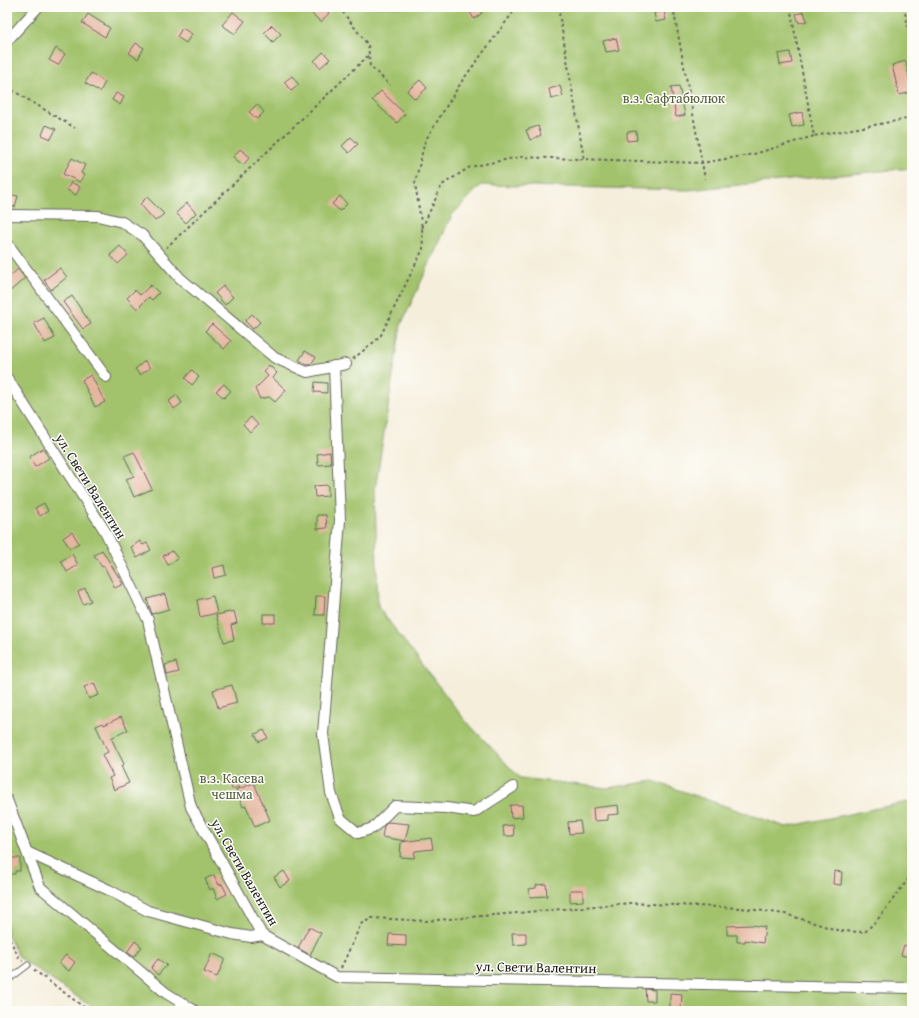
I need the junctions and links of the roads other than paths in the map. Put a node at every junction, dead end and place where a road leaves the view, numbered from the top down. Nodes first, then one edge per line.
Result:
1 (38, 7) edge
2 (7, 41) edge
3 (7, 215) edge
4 (7, 243) edge
5 (346, 364) road end
6 (334, 366) junction
7 (106, 377) dead end
8 (7, 378) edge
9 (513, 787) dead end
10 (7, 800) edge
11 (29, 853) junction
12 (262, 935) junction
13 (28, 965) road end
14 (7, 981) edge
15 (912, 988) edge
16 (195, 1011) edge

1 - 2 street
3 - 6 street
4 - 7 street
5 - 6 street
6 - 9 street
8 - 12 street, ул. Свети Валентин
10 - 11 street
11 - 12 street
11 - 16 street
12 - 15 street, ул. Свети Валентин
13 - 14 lane

